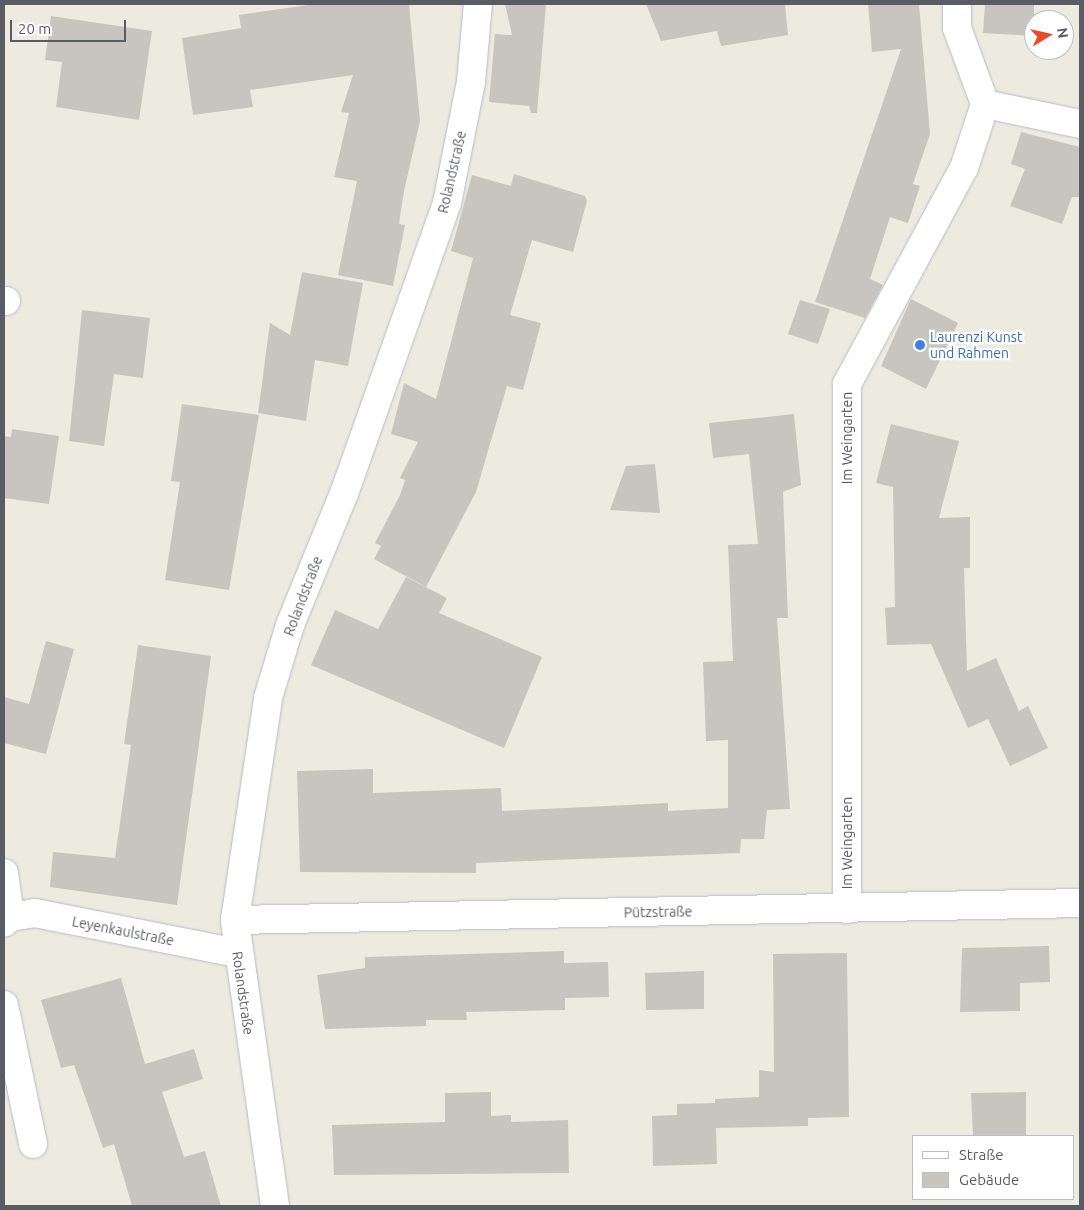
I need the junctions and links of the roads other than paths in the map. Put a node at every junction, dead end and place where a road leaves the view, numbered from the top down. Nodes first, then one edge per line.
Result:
1 (478, 4) edge
2 (957, 4) edge
3 (985, 104) junction
4 (1080, 124) edge
5 (4, 873) edge
6 (1080, 903) edge
7 (847, 909) junction
8 (7, 920) edge
9 (236, 920) junction
10 (237, 953) junction
11 (4, 1005) edge
12 (33, 1144) dead end
13 (274, 1206) edge

1 - 9 street, Rolandstraße
2 - 3 street
3 - 4 street
3 - 7 street, Im Weingarten
5 - 8 street, Leyenkaulstraße
6 - 7 street, Pützstraße
7 - 9 street, Pützstraße
8 - 10 street, Leyenkaulstraße
9 - 10 street, Rolandstraße
10 - 13 street, Rolandstraße
11 - 12 street

